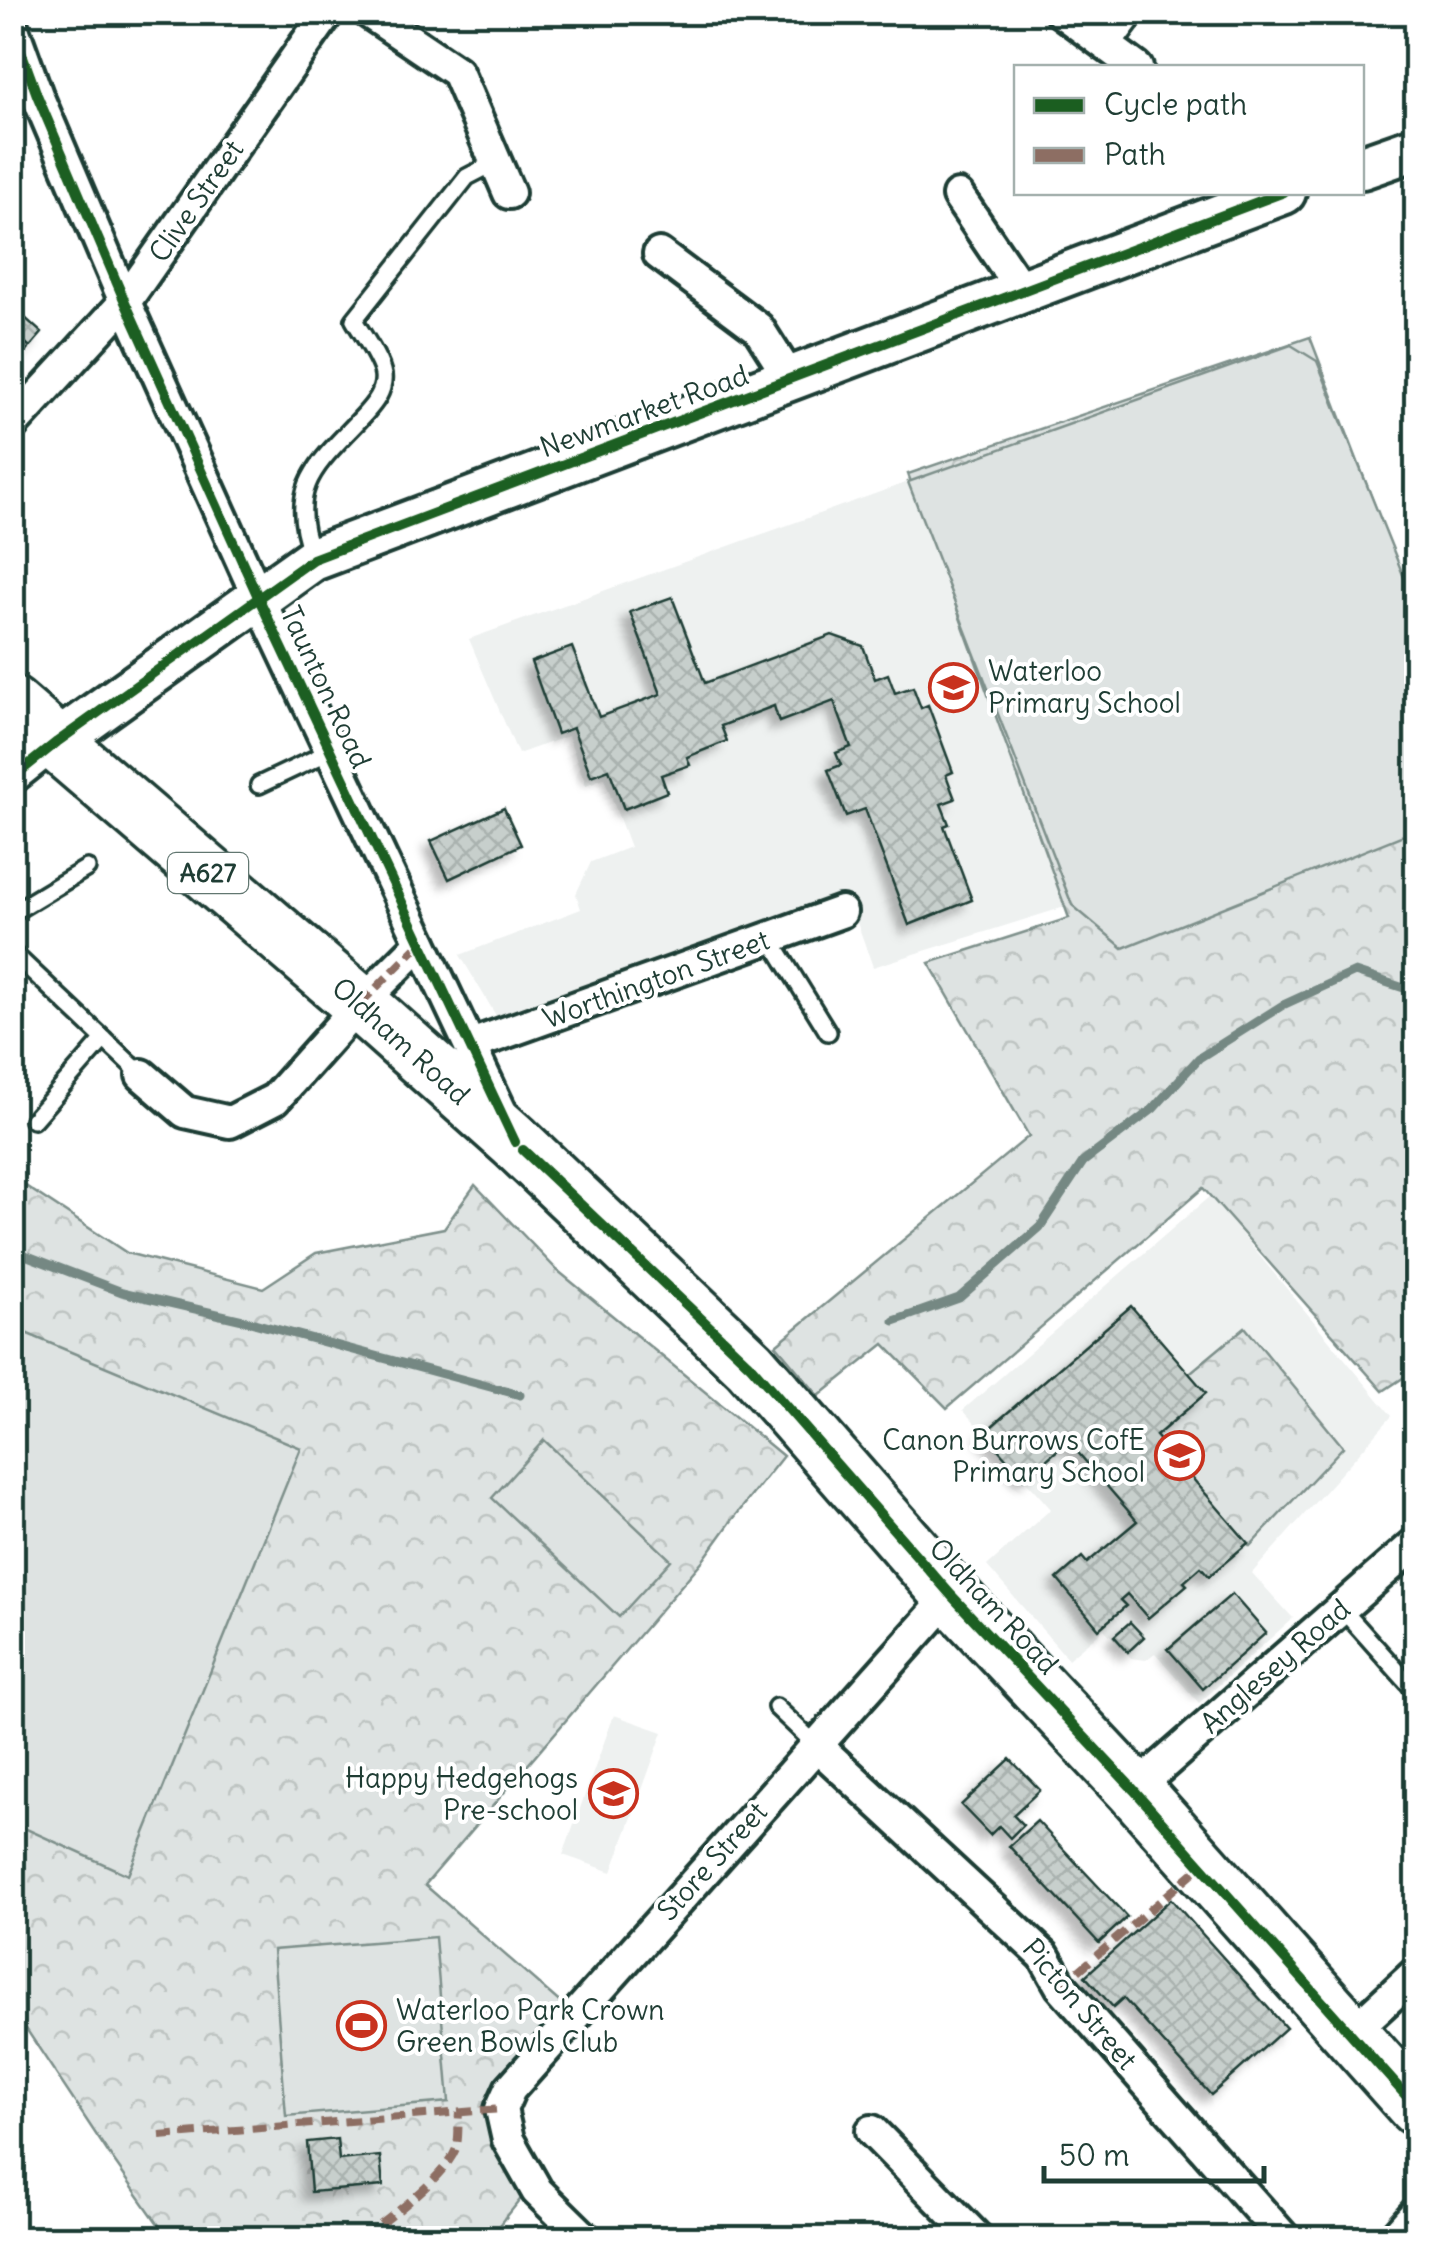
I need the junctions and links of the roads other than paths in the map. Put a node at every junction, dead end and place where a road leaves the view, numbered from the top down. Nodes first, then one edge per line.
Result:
1 (328, 12) edge
2 (368, 12) edge
3 (1061, 12) edge
4 (1129, 12) edge
5 (12, 26) edge
6 (1105, 44) junction
7 (1133, 65) edge
8 (25, 101) edge
9 (1416, 148) edge
10 (496, 162) junction
11 (1364, 165) edge
12 (509, 193) dead end
13 (1265, 195) edge
14 (958, 196) dead end
15 (659, 254) dead end
16 (1022, 292) junction
17 (125, 302) junction
18 (791, 380) junction
19 (12, 425) edge
20 (314, 559) junction
21 (259, 598) junction
22 (12, 705) edge
23 (57, 742) junction
24 (331, 751) junction
25 (12, 778) edge
26 (260, 785) dead end
27 (88, 868) dead end
28 (841, 912) dead end
29 (12, 913) edge
30 (770, 938) junction
31 (421, 943) junction
32 (12, 952) edge
33 (360, 1004) junction
34 (828, 1032) dead end
35 (104, 1039) junction
36 (471, 1045) junction
37 (142, 1076) joint
38 (33, 1120) dead end
39 (514, 1142) junction
40 (1416, 1543) edge
41 (951, 1595) junction
42 (1342, 1608) junction
43 (1416, 1692) edge
44 (776, 1707) dead end
45 (815, 1744) junction
46 (1134, 1790) junction
47 (1416, 1973) edge
48 (1351, 2033) junction
49 (1416, 2108) edge
50 (872, 2131) dead end
51 (1416, 2213) edge
52 (585, 2238) edge
53 (977, 2238) edge
54 (1284, 2238) edge
55 (1394, 2238) edge

1 - 17 street, Clive Street
2 - 10 street
3 - 6 street
4 - 6 street
5 - 8 street, Taunton Road
6 - 7 street
8 - 17 street, Taunton Road
9 - 11 street
10 - 12 street
10 - 20 lane
13 - 16 street, Newmarket Road
14 - 16 street
15 - 18 street
16 - 18 street, Newmarket Road
17 - 19 street, Clive Street
17 - 21 street, Taunton Road
18 - 20 street, Newmarket Road
20 - 21 street, Newmarket Road
21 - 23 street, Newmarket Road
21 - 24 street, Taunton Road
22 - 23 highway, Oldham Road / A627
23 - 25 street
23 - 33 highway, Oldham Road / A627
24 - 26 lane
24 - 31 street, Taunton Road
27 - 29 lane
28 - 30 street, Worthington Street
30 - 34 lane
30 - 36 street, Worthington Street
31 - 33 street
31 - 36 street, Taunton Road
32 - 35 lane
33 - 37 street
33 - 39 highway, Oldham Road / A627
35 - 37 lane
35 - 38 lane
36 - 39 street, Taunton Road
39 - 41 highway, Oldham Road / A627
40 - 42 street, Anglesey Road
41 - 45 street, Store Street
41 - 46 highway, Oldham Road / A627
42 - 43 lane
42 - 46 street, Anglesey Road
44 - 45 lane
45 - 52 street, Store Street
45 - 54 street, Picton Street
46 - 48 highway, Oldham Road / A627
47 - 48 street
48 - 49 highway, Oldham Road / A627
50 - 53 street
51 - 55 street

